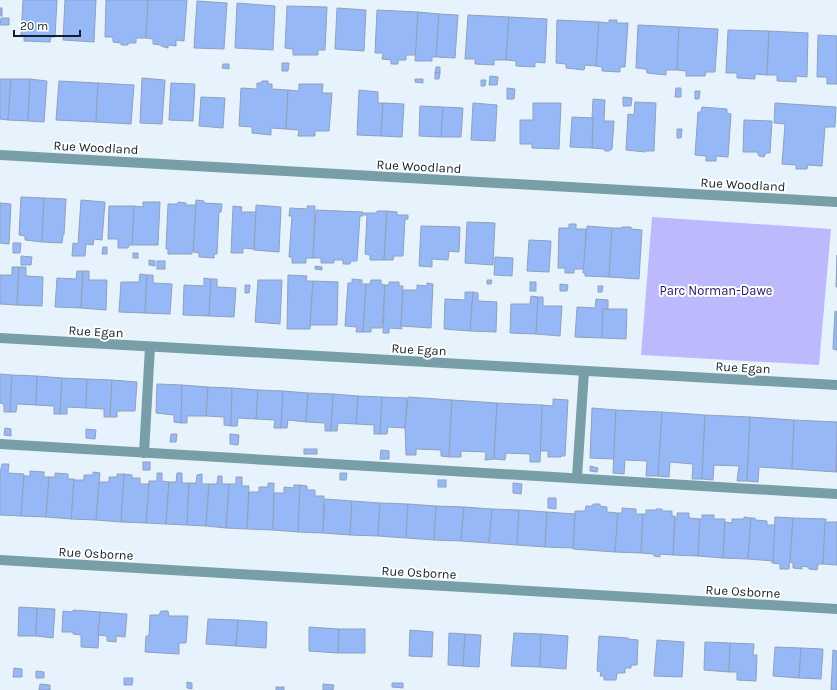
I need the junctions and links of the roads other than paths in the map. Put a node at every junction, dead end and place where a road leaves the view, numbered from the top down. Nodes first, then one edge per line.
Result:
1 (0, 155) edge
2 (837, 202) edge
3 (0, 338) edge
4 (150, 347) junction
5 (584, 371) junction
6 (837, 385) edge
7 (0, 444) edge
8 (144, 453) junction
9 (577, 477) junction
10 (837, 494) edge
11 (0, 560) edge
12 (837, 609) edge

1 - 2 street, Rue Woodland
3 - 4 street, Rue Egan
4 - 5 street, Rue Egan
4 - 8 street
5 - 6 street, Rue Egan
5 - 9 street
7 - 8 street
8 - 9 street
9 - 10 street
11 - 12 street, Rue Osborne

